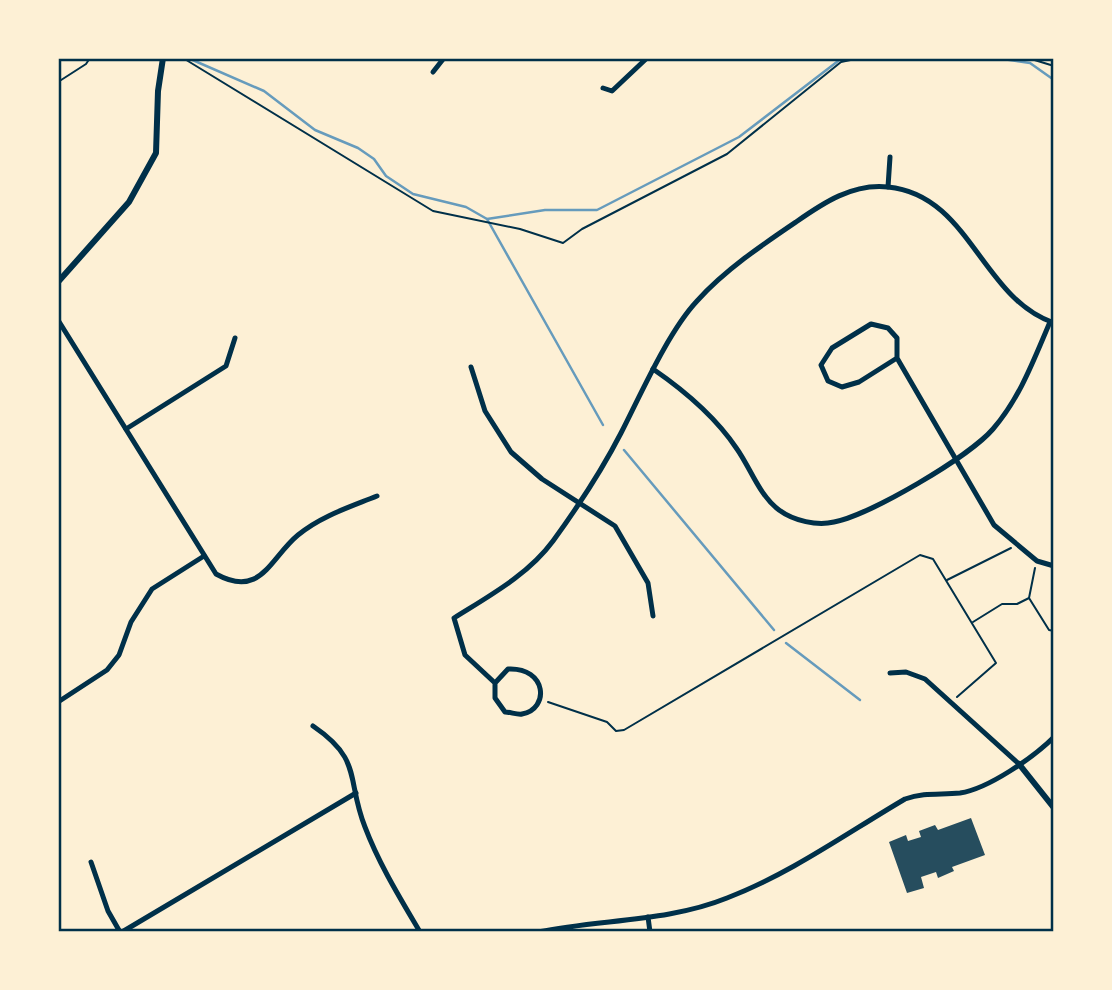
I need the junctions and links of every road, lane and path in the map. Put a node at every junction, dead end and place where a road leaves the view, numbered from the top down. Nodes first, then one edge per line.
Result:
1 (90, 58) edge
2 (163, 58) edge
3 (183, 58) edge
4 (444, 58) edge
5 (647, 58) edge
6 (860, 58) edge
7 (1028, 58) edge
8 (1054, 66) edge
9 (433, 72) dead end
10 (58, 82) edge
11 (603, 88) dead end
12 (890, 157) dead end
13 (888, 187) junction
14 (58, 282) edge
15 (58, 320) edge
16 (1052, 322) edge
17 (235, 338) dead end
18 (897, 358) junction
19 (471, 367) dead end
20 (653, 369) junction
21 (126, 429) junction
22 (955, 459) junction
23 (377, 496) dead end
24 (578, 502) junction
25 (1016, 545) junction
26 (204, 556) junction
27 (1037, 561) junction
28 (1054, 566) edge
29 (946, 580) junction
30 (1028, 597) junction
31 (653, 616) dead end
32 (972, 622) junction
33 (1054, 631) edge
34 (890, 673) dead end
35 (495, 682) junction
36 (540, 699) junction
37 (58, 702) edge
38 (951, 702) junction
39 (313, 726) dead end
40 (1054, 737) edge
41 (1019, 764) junction
42 (356, 793) junction
43 (1054, 808) edge
44 (91, 862) dead end
45 (648, 917) junction
46 (121, 932) edge
47 (420, 932) edge
48 (538, 932) edge
49 (650, 932) edge

1 - 10 path
2 - 14 street
3 - 6 path
4 - 9 street
5 - 11 street
7 - 8 path
12 - 13 street
13 - 16 street
13 - 20 street
15 - 21 street
16 - 22 street
17 - 21 street
18 - 18 street
18 - 22 street
19 - 24 street
20 - 22 street
20 - 24 street
21 - 26 street
22 - 25 street
23 - 26 street
24 - 31 street
24 - 35 street
25 - 27 street
25 - 29 path
26 - 37 street
27 - 28 street
27 - 30 path
29 - 32 path
29 - 36 path
30 - 32 path
30 - 33 path
32 - 38 path
34 - 38 street
35 - 36 street
35 - 36 street
38 - 41 street
39 - 42 street
40 - 41 street
41 - 43 street
41 - 45 street
42 - 46 street
42 - 47 street
44 - 46 street
45 - 48 street
45 - 49 street

